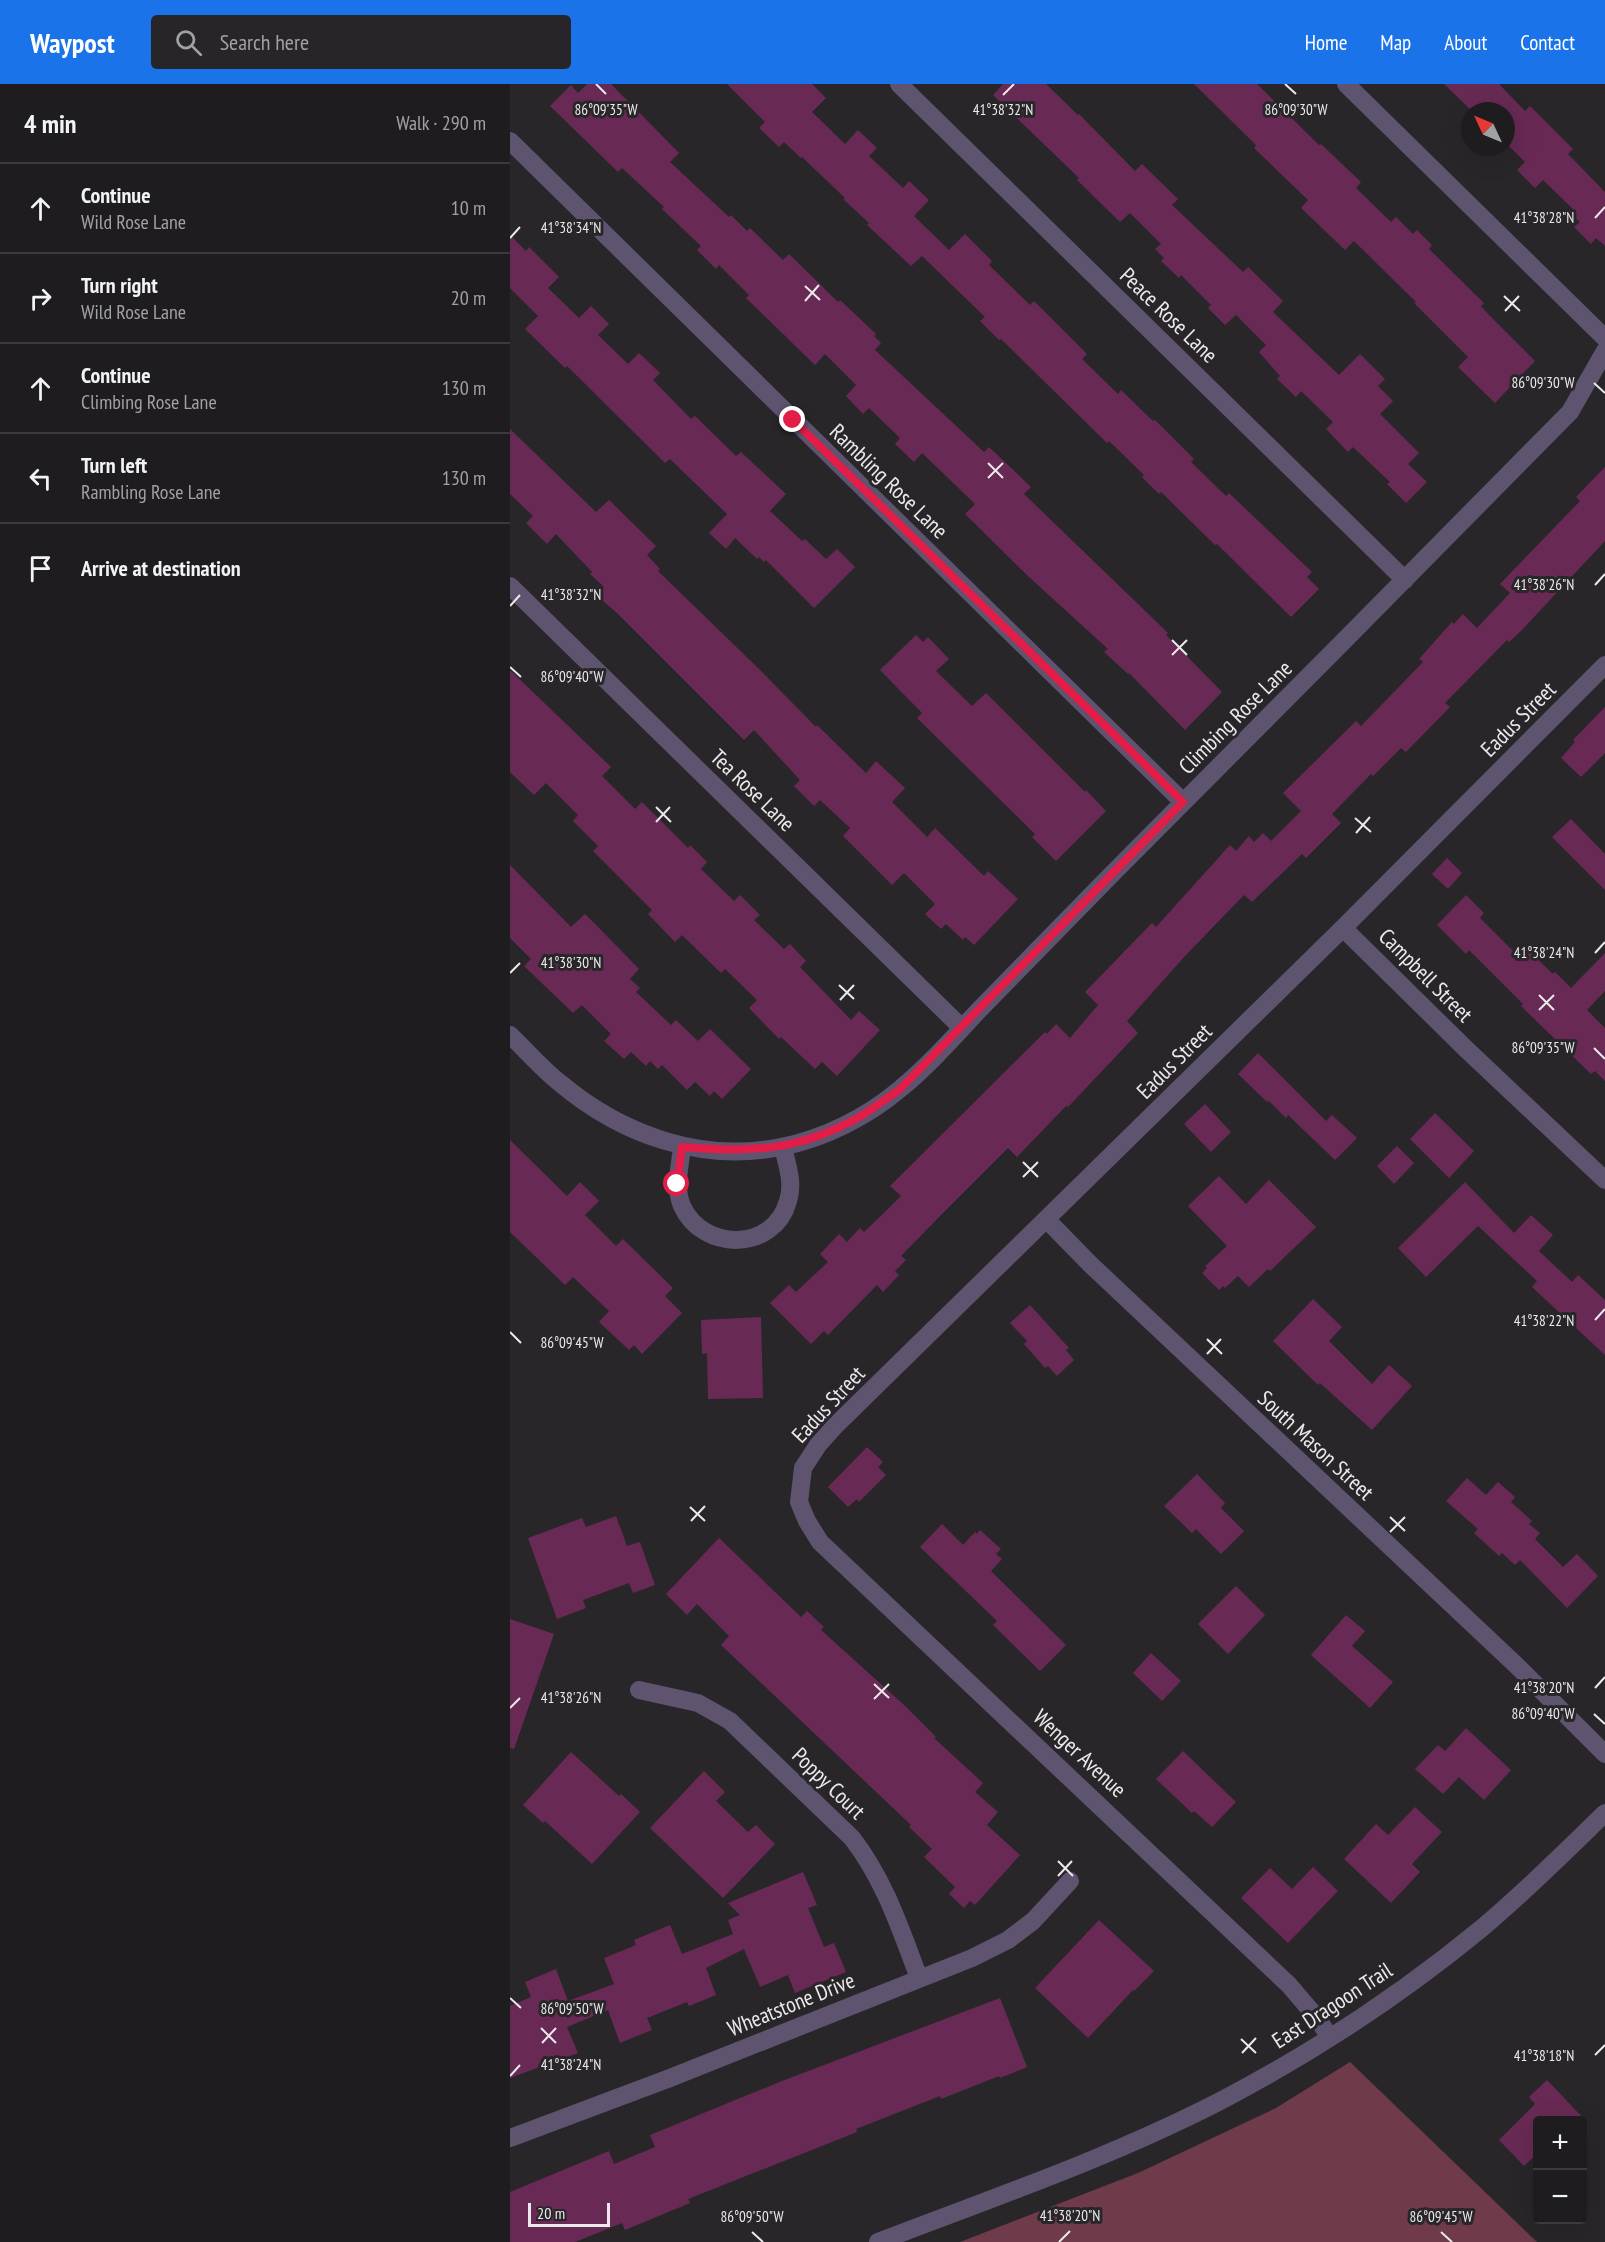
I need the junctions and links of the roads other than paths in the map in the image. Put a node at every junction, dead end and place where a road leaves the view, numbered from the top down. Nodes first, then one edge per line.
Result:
1 (899, 84) edge
2 (1346, 84) edge
3 (510, 141) edge
4 (1605, 338) edge
5 (1605, 351) edge
6 (1405, 580) junction
7 (510, 586) edge
8 (1605, 665) edge
9 (1183, 802) junction
10 (1343, 928) junction
11 (962, 1028) junction
12 (510, 1035) edge
13 (682, 1147) junction
14 (783, 1147) junction
15 (1605, 1180) edge
16 (1047, 1220) junction
17 (799, 1502) joint
18 (639, 1690) dead end
19 (1605, 1754) edge
20 (1605, 1813) edge
21 (1070, 1881) dead end
22 (919, 1978) junction
23 (1330, 2038) junction
24 (510, 2138) edge
25 (878, 2242) edge

1 - 6 street, Peace Rose Lane
2 - 4 street
3 - 9 street, Rambling Rose Lane
5 - 6 street, Climbing Rose Lane
6 - 9 street, Climbing Rose Lane
7 - 11 street, Tea Rose Lane
8 - 10 street, Eadus Street
9 - 11 street, Climbing Rose Lane
10 - 15 street, Campbell Street
10 - 16 street, Eadus Street
11 - 14 street, Climbing Rose Lane
12 - 13 street
13 - 14 street
13 - 14 street
16 - 17 street, Eadus Street
16 - 19 street, South Mason Street
17 - 23 street, Wenger Avenue
18 - 22 street, Poppy Court
20 - 23 street, East Dragoon Trail
21 - 22 street, Wheatstone Drive
22 - 24 street, Wheatstone Drive
23 - 25 street, East Dragoon Trail

